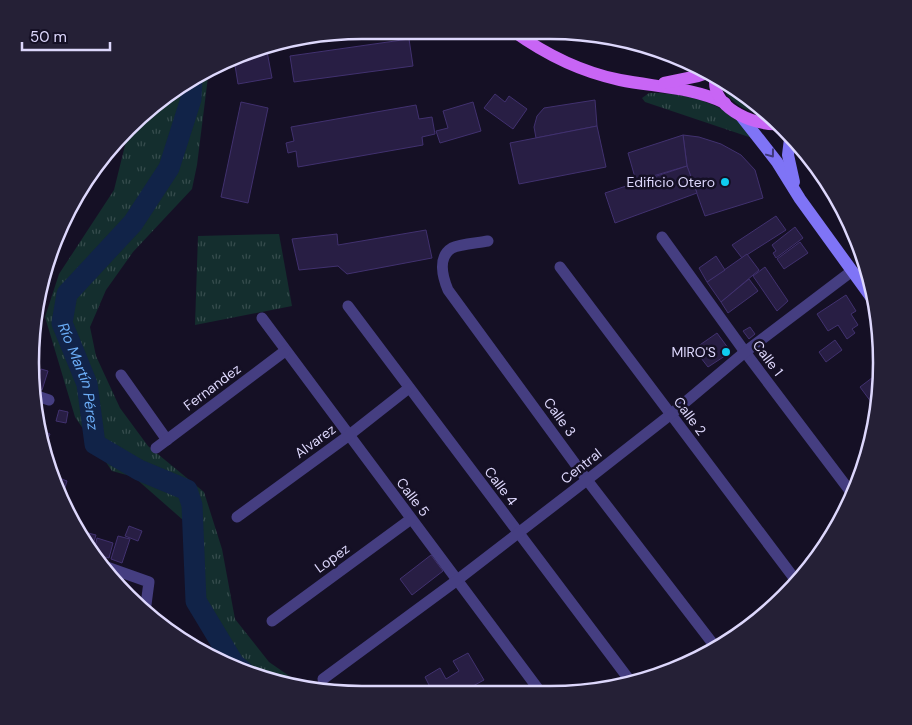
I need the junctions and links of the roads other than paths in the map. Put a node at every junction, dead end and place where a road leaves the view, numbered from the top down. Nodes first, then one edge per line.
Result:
1 (525, 39) edge
2 (699, 75) edge
3 (651, 84) junction
4 (716, 85) edge
5 (725, 103) junction
6 (741, 116) junction
7 (768, 124) edge
8 (789, 145) edge
9 (800, 199) junction
10 (662, 237) dead end
11 (488, 240) dead end
12 (560, 268) dead end
13 (852, 271) junction
14 (864, 288) edge
15 (348, 306) dead end
16 (262, 318) dead end
17 (286, 350) junction
18 (745, 352) junction
19 (121, 375) dead end
20 (409, 388) junction
21 (41, 397) edge
22 (49, 400) dead end
23 (670, 415) junction
24 (348, 436) junction
25 (167, 440) junction
26 (156, 448) dead end
27 (587, 480) junction
28 (848, 488) edge
29 (238, 517) dead end
30 (411, 519) junction
31 (517, 534) junction
32 (114, 570) edge
33 (793, 576) edge
34 (456, 581) junction
35 (146, 603) edge
36 (272, 621) dead end
37 (712, 642) edge
38 (627, 677) edge
39 (323, 679) dead end
40 (536, 686) edge

1 - 3 main road
2 - 3 main road
3 - 5 main road
4 - 5 main road
5 - 6 main road
6 - 7 main road
6 -> 9 main road
8 - 9 main road
9 - 13 main road
10 - 18 street, Calle 1
11 - 27 street, Calle 3
12 - 23 street, Calle 2
13 - 14 main road
13 - 18 street, Central
15 - 20 street, Calle 4
16 - 17 street, Calle 5
17 - 24 street, Calle 5
17 - 25 street, Fernandez
18 - 23 street, Central
18 - 28 street, Calle 1
19 - 25 street
20 - 24 street, Alvarez
20 - 31 street, Calle 4
21 - 22 street
23 - 27 street, Central
23 - 33 street, Calle 2
24 - 29 street, Alvarez
24 - 30 street, Calle 5
25 - 26 street, Fernandez
27 - 31 street, Central
27 - 37 street, Calle 3
30 - 34 street, Calle 5
30 - 36 street, Lopez
31 - 34 street, Central
31 - 38 street, Calle 4
32 - 35 street
34 - 39 street, Central
34 - 40 street, Calle 5

